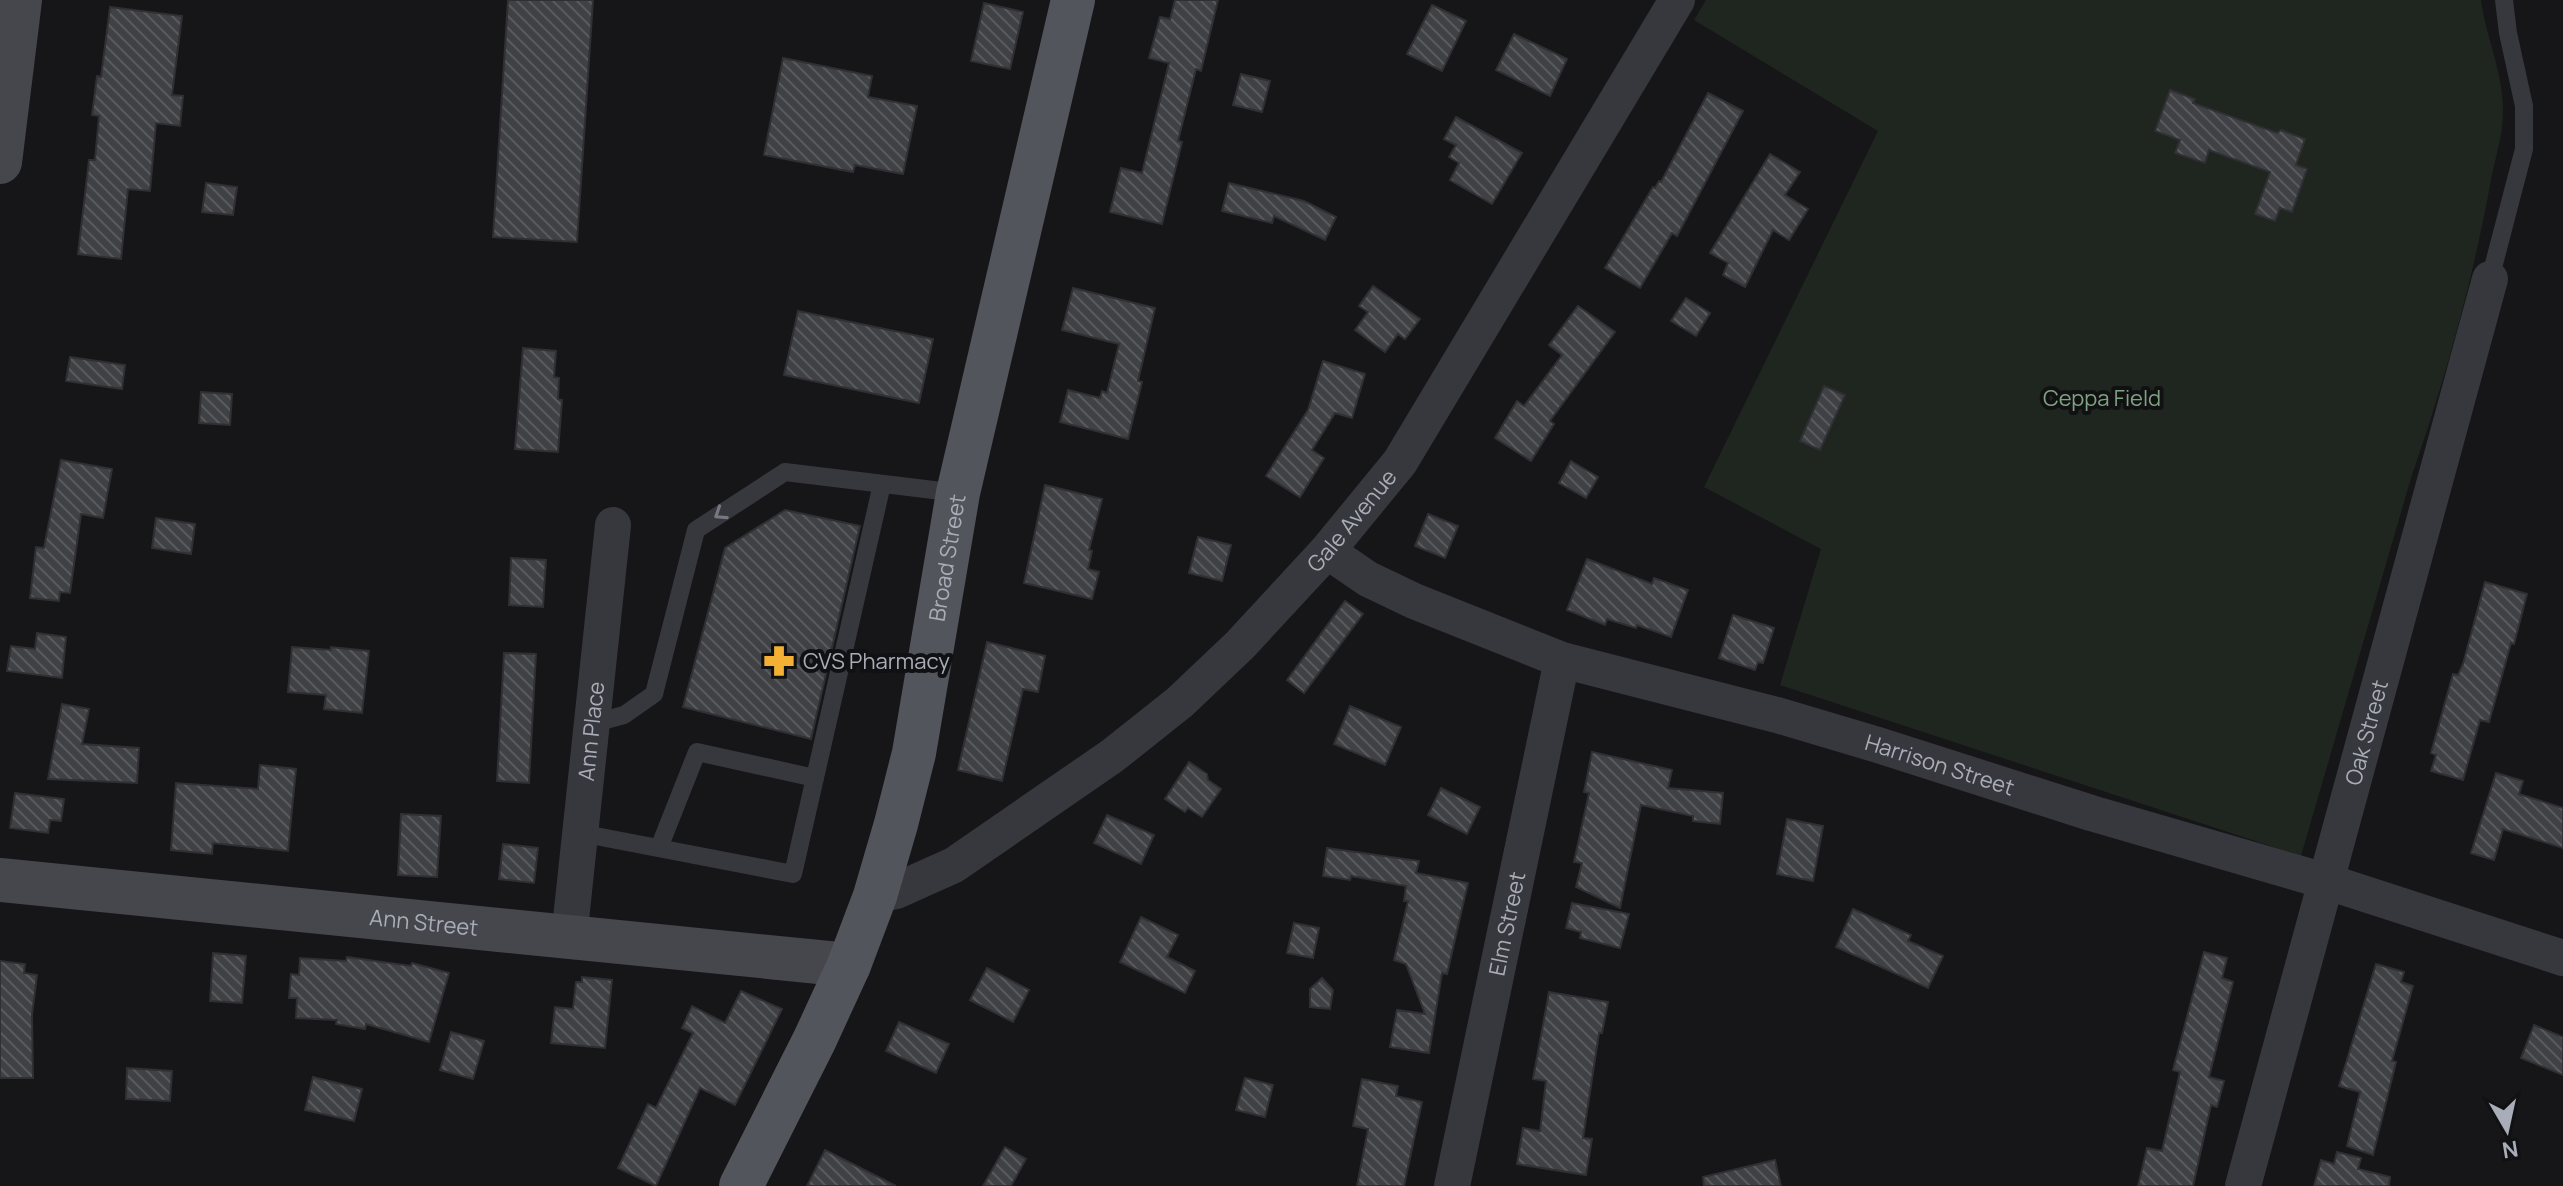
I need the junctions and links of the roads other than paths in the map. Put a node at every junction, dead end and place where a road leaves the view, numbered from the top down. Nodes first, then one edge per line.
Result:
1 (20, 0) edge
2 (1073, 0) edge
3 (1677, 0) edge
4 (2504, 0) edge
5 (0, 162) edge
6 (2490, 279) joint
7 (882, 484) junction
8 (958, 493) junction
9 (613, 525) dead end
10 (1327, 551) junction
11 (1562, 660) junction
12 (591, 724) junction
13 (815, 778) junction
14 (580, 833) junction
15 (659, 848) junction
16 (0, 880) edge
17 (2325, 881) junction
18 (875, 896) junction
19 (569, 938) junction
20 (2563, 958) edge
21 (849, 965) junction
22 (741, 1186) edge
23 (1452, 1186) edge
24 (2243, 1186) edge

1 - 5 main road
2 - 8 main road, Broad Street
3 - 10 street, Gale Avenue
4 - 6 lane
6 - 17 street, Oak Street
7 - 8 lane
7 -> 12 lane
7 - 13 lane
8 - 18 main road, Broad Street
9 - 12 street, Ann Place
10 - 11 street, Harrison Street
10 - 18 street, Gale Avenue
11 - 17 street, Harrison Street
11 - 23 street, Elm Street
12 - 14 street, Ann Place
13 - 15 lane
13 - 15 lane
14 - 15 lane
14 - 19 street, Ann Place
16 - 19 main road, Ann Street
17 - 20 street, Harrison Street
17 - 24 street, Oak Street
18 - 21 main road, Broad Street
19 - 21 main road, Ann Street
21 - 22 main road, Broad Street

